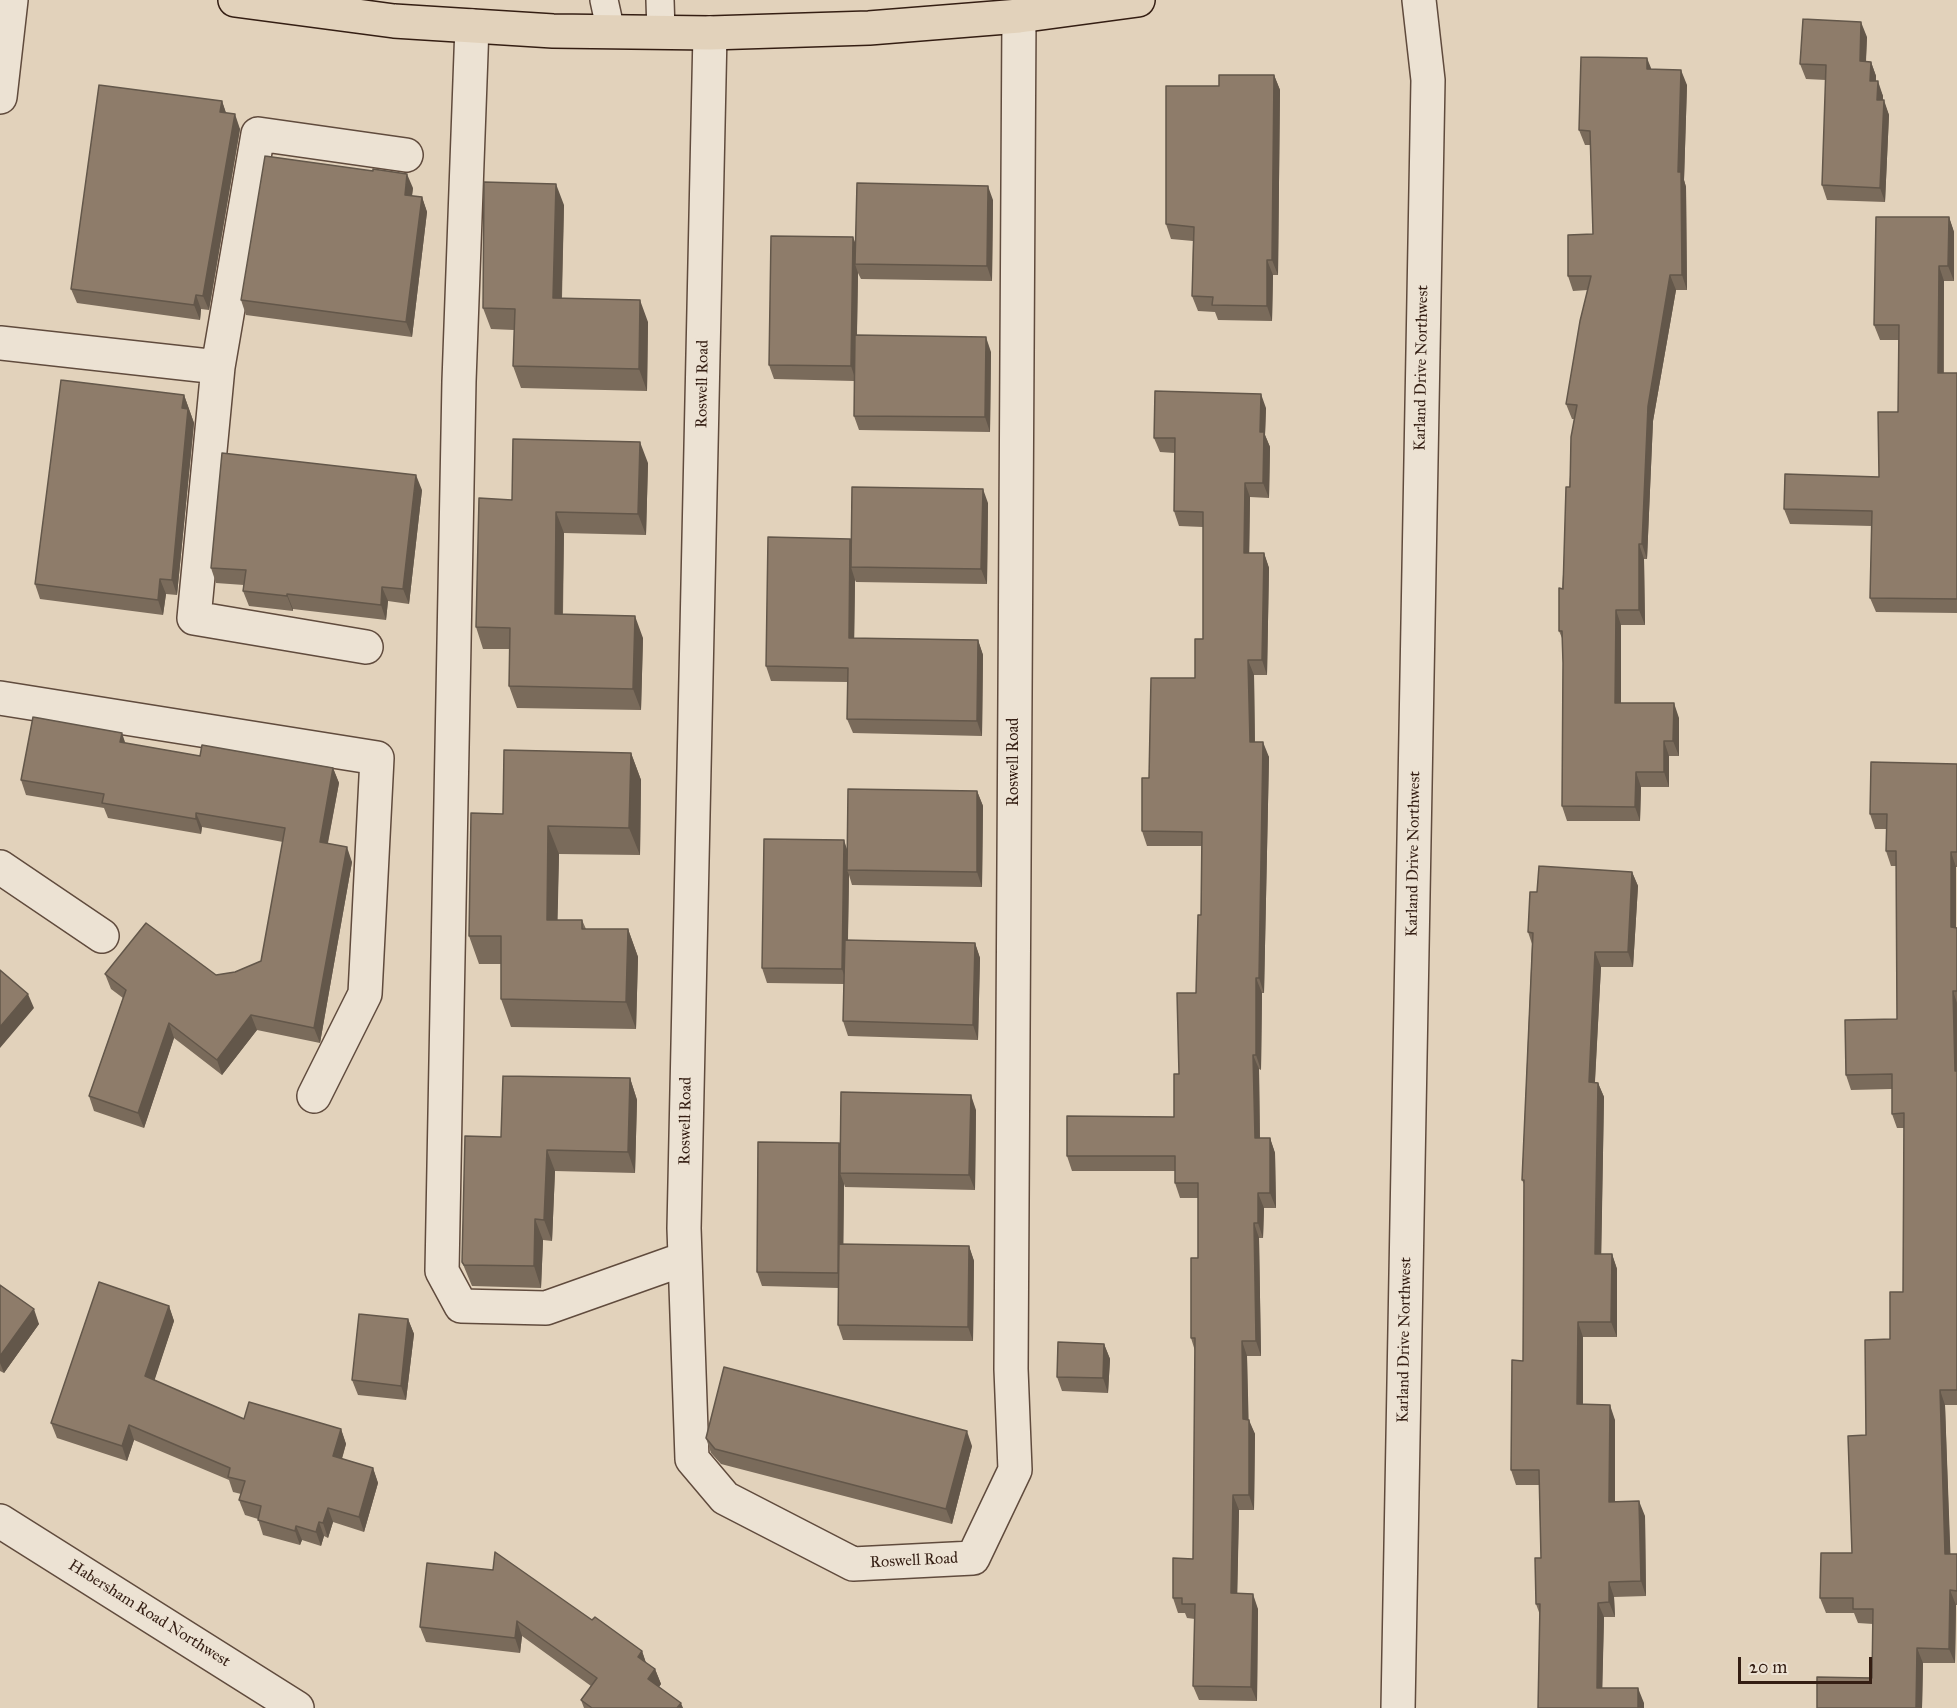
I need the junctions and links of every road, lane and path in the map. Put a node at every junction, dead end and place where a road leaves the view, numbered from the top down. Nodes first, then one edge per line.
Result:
1 (11, 0) edge
2 (235, 0) edge
3 (604, 0) edge
4 (660, 0) edge
5 (1138, 0) edge
6 (1419, 0) edge
7 (1054, 5) edge
8 (1019, 16) junction
9 (472, 26) junction
10 (611, 32) junction
11 (661, 32) junction
12 (710, 33) junction
13 (0, 97) edge
14 (406, 156) dead end
15 (0, 343) edge
16 (218, 367) junction
17 (366, 647) dead end
18 (0, 698) edge
19 (0, 867) edge
20 (102, 936) dead end
21 (314, 1096) dead end
22 (684, 1259) junction
23 (0, 1521) edge
24 (297, 1708) edge
25 (1398, 1708) edge

1 - 13 street
2 - 9 main road
3 - 10 lane
4 - 11 lane
5 - 7 main road
6 - 25 street, Karland Drive Northwest
7 - 8 main road
8 - 12 main road
8 - 22 street, Roswell Road
9 - 10 main road
9 - 22 street
10 - 11 main road
11 - 12 main road
12 - 22 street, Roswell Road
14 - 16 street
15 - 16 street
16 - 17 street
18 - 21 street
19 - 20 street
23 - 24 street, Habersham Road Northwest

